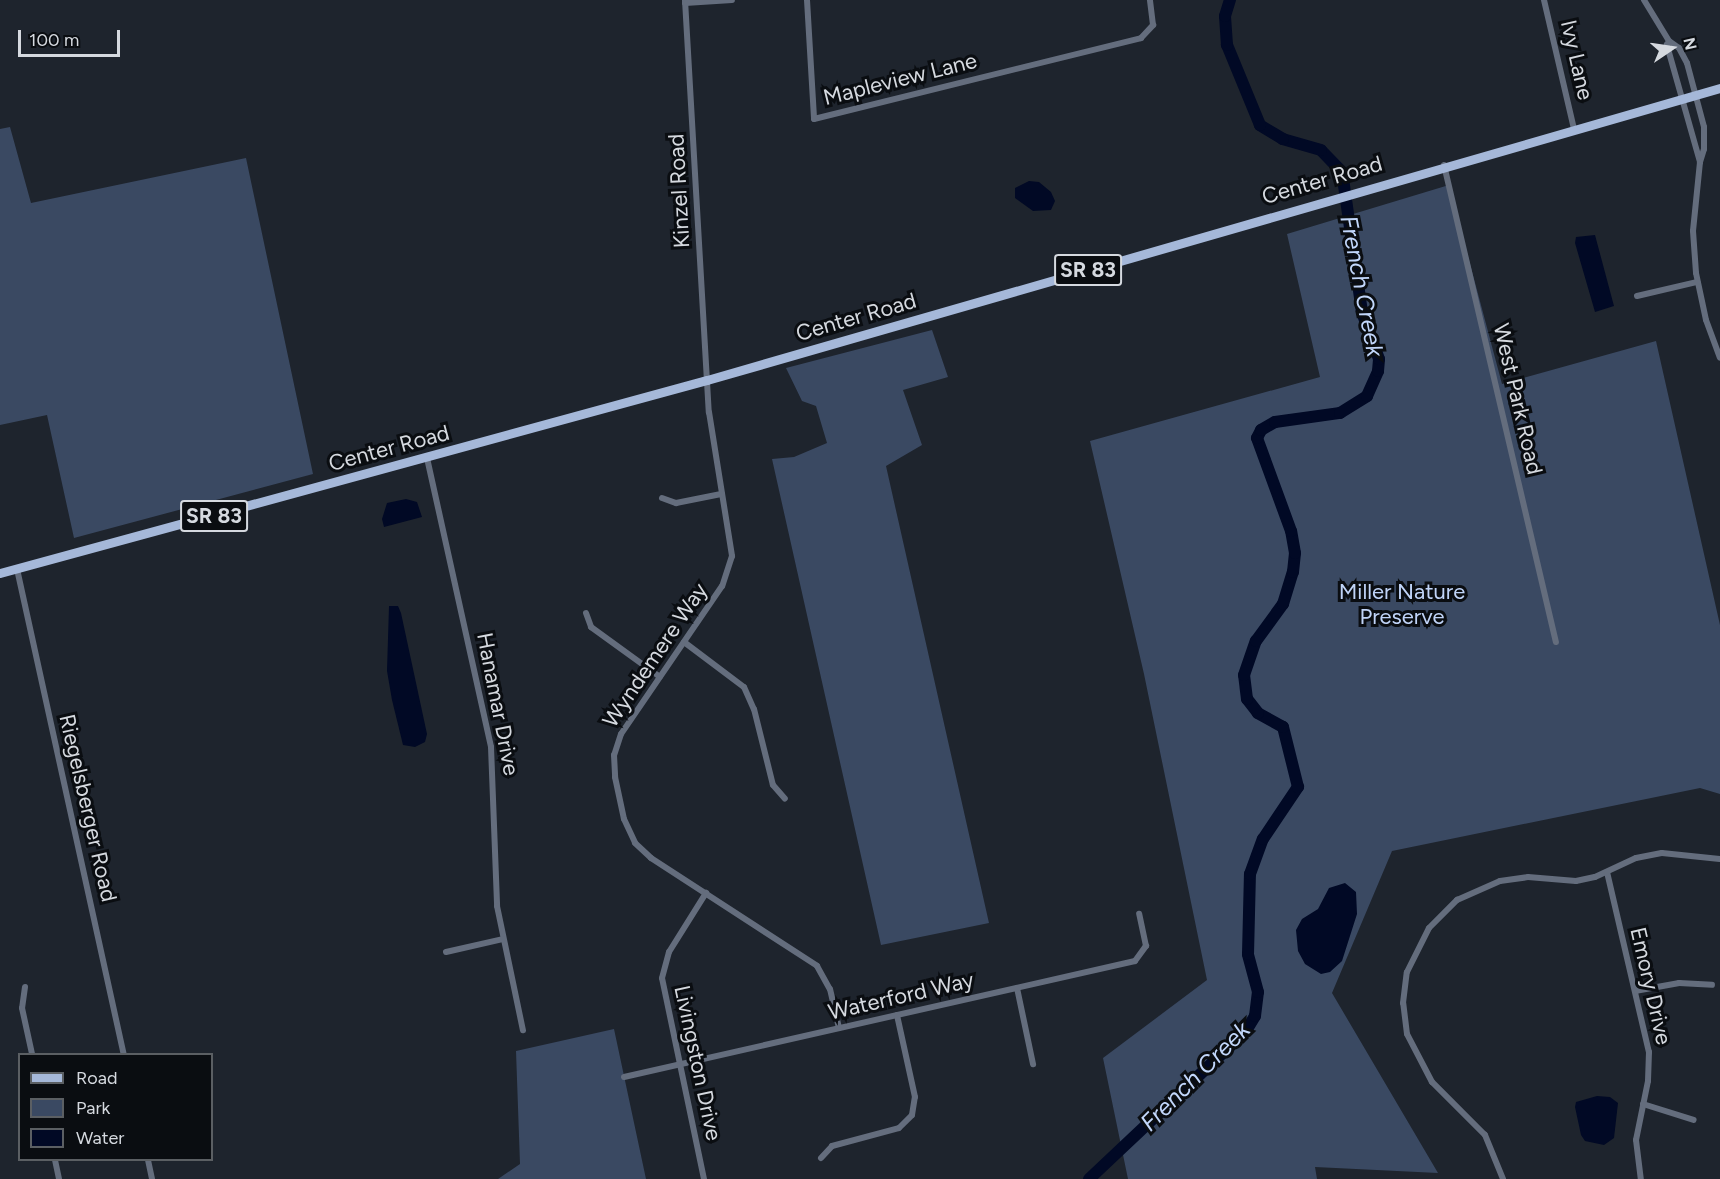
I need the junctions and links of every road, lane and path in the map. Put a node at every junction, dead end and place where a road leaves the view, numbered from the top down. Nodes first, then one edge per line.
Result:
1 (732, 0) edge
2 (807, 0) edge
3 (1150, 0) edge
4 (1544, 0) edge
5 (1644, 0) edge
6 (685, 2) edge
7 (1670, 41) junction
8 (1720, 88) edge
9 (1695, 95) junction
10 (1681, 99) junction
11 (1574, 129) junction
12 (1700, 162) junction
13 (1444, 165) junction
14 (1697, 282) junction
15 (1637, 296) dead end
16 (1720, 358) edge
17 (707, 380) junction
18 (427, 458) junction
19 (722, 494) junction
20 (662, 498) dead end
21 (17, 569) junction
22 (0, 573) edge
23 (586, 613) dead end
24 (684, 642) junction
25 (1556, 642) dead end
26 (660, 677) junction
27 (785, 799) dead end
28 (1720, 859) edge
29 (1606, 872) junction
30 (706, 893) junction
31 (1139, 914) dead end
32 (503, 939) junction
33 (446, 952) dead end
34 (1712, 985) dead end
35 (25, 987) dead end
36 (1017, 988) junction
37 (1635, 991) junction
38 (897, 1015) junction
39 (839, 1028) junction
40 (523, 1030) dead end
41 (32, 1053) edge
42 (124, 1053) edge
43 (678, 1064) junction
44 (1033, 1064) dead end
45 (624, 1077) dead end
46 (1642, 1104) junction
47 (1694, 1120) dead end
48 (821, 1158) dead end
49 (55, 1161) edge
50 (148, 1161) edge
51 (59, 1179) edge
52 (152, 1179) edge
53 (704, 1179) edge
54 (1503, 1179) edge
55 (1641, 1179) edge

1 - 6 street
2 - 3 street, Mapleview Lane
4 - 11 street, Ivy Lane
5 - 7 street
6 - 17 street, Kinzel Road
7 - 9 street
7 - 10 street
8 - 9 main road, Center Road / SR 83
9 - 10 main road, Center Road / SR 83
9 - 12 street
10 - 11 main road, Center Road / SR 83
10 - 12 street
11 - 13 main road, Center Road / SR 83
12 - 14 street
13 - 17 main road, Center Road / SR 83
13 - 25 street, West Park Road
14 - 15 street
14 - 16 street
17 - 18 main road, Center Road / SR 83
17 - 19 street, Wyndemere Way
18 - 21 main road, Center Road / SR 83
18 - 32 street, Hanamar Drive
19 - 20 street
19 - 24 street, Wyndemere Way
21 - 22 main road, Center Road / SR 83
21 - 42 street, Riegelsberger Road
23 - 26 street
24 - 26 street, Wyndemere Way
24 - 27 street
26 - 30 street, Wyndemere Way
28 - 29 street
29 - 37 street, Emory Drive
29 - 54 street
30 - 39 street, Wyndemere Way
30 - 43 street, Livingston Drive
31 - 36 street, Waterford Way
32 - 33 street
32 - 40 street, Hanamar Drive
34 - 37 street
35 - 41 street
36 - 38 street, Waterford Way
36 - 44 street
37 - 46 street, Emory Drive
38 - 39 street, Waterford Way
38 - 48 street
39 - 43 street, Waterford Way
43 - 45 street, Waterford Way
43 - 53 street, Livingston Drive
46 - 47 street
46 - 55 street, Emory Drive
49 - 51 street
50 - 52 street

